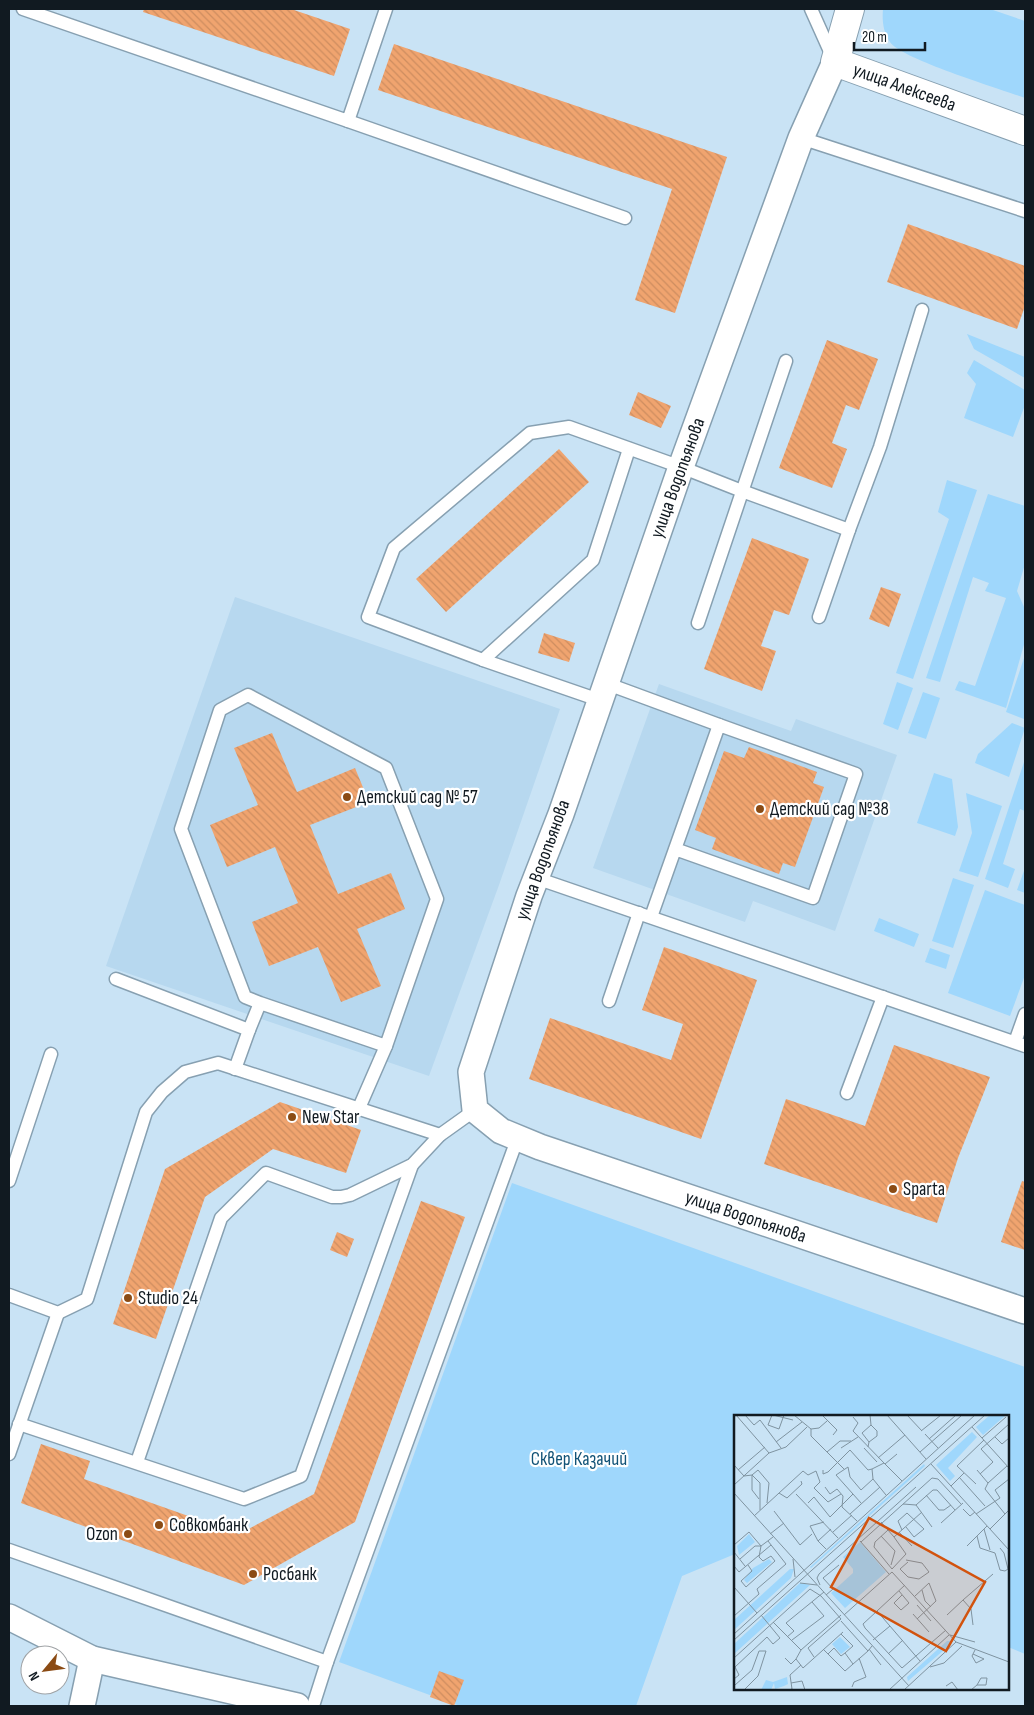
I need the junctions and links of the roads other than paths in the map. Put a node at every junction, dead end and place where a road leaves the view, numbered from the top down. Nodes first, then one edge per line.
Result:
1 (23, 9) edge
2 (386, 9) edge
3 (811, 9) edge
4 (850, 9) edge
5 (835, 62) junction
6 (348, 121) junction
7 (1025, 131) edge
8 (801, 138) junction
9 (1025, 211) edge
10 (626, 218) dead end
11 (922, 310) dead end
12 (786, 361) dead end
13 (629, 449) junction
14 (682, 467) junction
15 (742, 491) junction
16 (849, 530) junction
17 (819, 617) dead end
18 (698, 624) dead end
19 (483, 660) junction
20 (602, 692) junction
21 (719, 725) junction
22 (675, 849) junction
23 (536, 878) junction
24 (645, 915) junction
25 (116, 980) dead end
26 (883, 997) junction
27 (609, 1001) dead end
28 (260, 1003) junction
29 (1025, 1014) edge
30 (249, 1030) junction
31 (1020, 1044) edge
32 (386, 1046) junction
33 (52, 1054) dead end
34 (235, 1069) junction
35 (847, 1093) dead end
36 (359, 1108) junction
37 (475, 1110) junction
38 (440, 1135) junction
39 (518, 1137) junction
40 (412, 1165) junction
41 (9, 1181) edge
42 (9, 1294) edge
43 (1025, 1311) edge
44 (58, 1313) junction
45 (19, 1424) junction
46 (9, 1454) edge
47 (137, 1462) junction
48 (9, 1550) edge
49 (9, 1617) edge
50 (92, 1659) junction
51 (327, 1662) junction
52 (82, 1706) edge
53 (297, 1706) edge
54 (313, 1706) edge

1 - 6 lane
2 - 6 lane
3 - 5 lane
4 - 5 street, улица Алексеева
5 - 7 street, улица Алексеева
5 - 8 street, улица Водопьянова
6 - 10 lane
8 - 9 lane
8 - 14 street, улица Водопьянова
11 - 16 lane
12 - 15 lane
13 - 14 lane
13 - 19 lane
13 - 19 lane
14 - 15 lane
14 - 20 street, улица Водопьянова
15 - 16 lane
15 - 18 lane
16 - 17 lane
19 - 20 lane
20 - 21 lane
20 - 23 street, улица Водопьянова
21 - 22 lane
21 - 22 lane
22 - 24 lane
23 - 24 lane
23 - 37 street, улица Водопьянова
24 - 26 lane
24 - 27 lane
25 - 30 lane
26 - 31 lane
26 - 35 lane
28 - 30 lane
28 - 32 lane
28 - 32 lane
29 - 31 lane
30 - 34 lane
32 - 36 lane
33 - 41 lane
34 - 36 lane
34 - 44 lane
36 - 38 lane
37 - 38 lane
37 - 39 street, улица Водопьянова
38 - 40 lane
39 - 43 street, улица Водопьянова
39 - 51 lane
40 - 47 lane
40 - 47 lane
42 - 44 lane
44 - 45 lane
45 - 46 lane
45 - 47 lane
48 - 51 lane
49 - 50 street
50 - 52 street
50 - 53 street
51 - 54 lane

